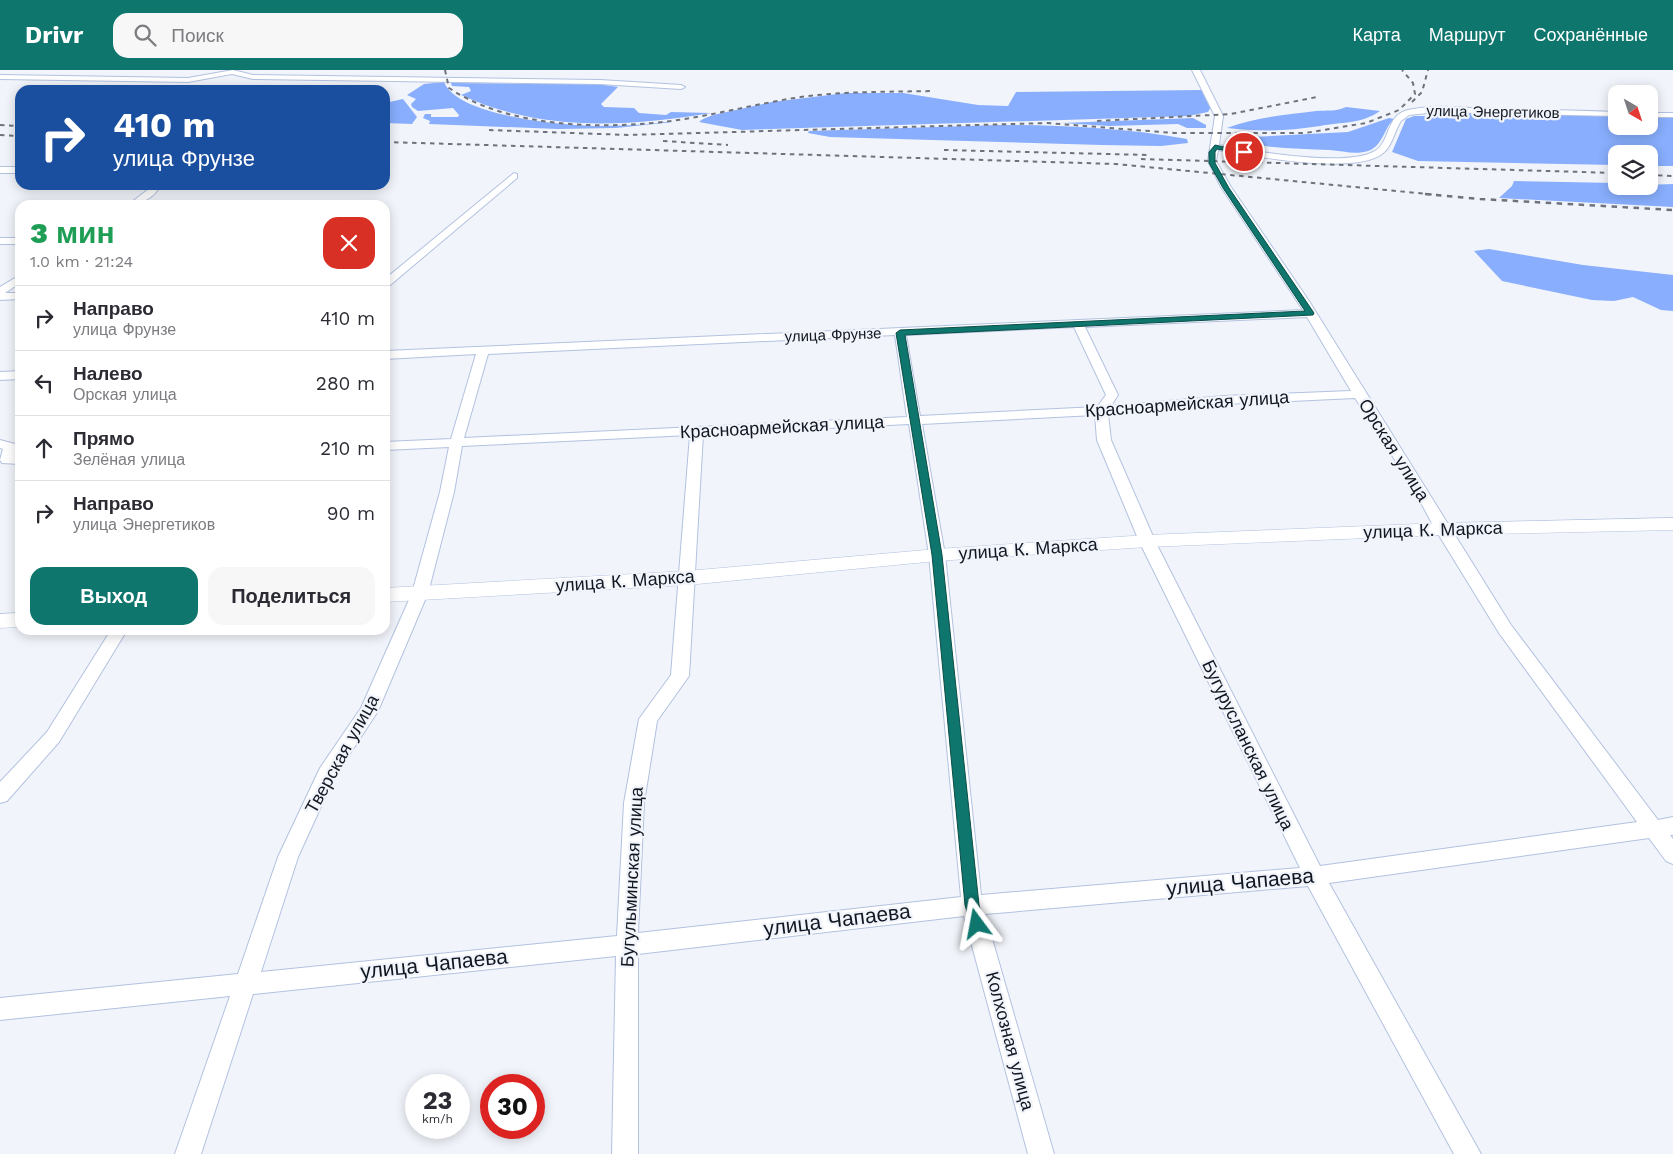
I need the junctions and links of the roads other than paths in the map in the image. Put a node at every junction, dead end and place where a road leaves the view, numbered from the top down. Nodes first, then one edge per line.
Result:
1 (26, 70) edge
2 (1196, 70) edge
3 (232, 71) edge
4 (0, 78) edge
5 (12, 78) junction
6 (681, 87) dead end
7 (1608, 114) edge
8 (1658, 115) edge
9 (1673, 115) edge
10 (1215, 147) junction
11 (0, 170) edge
12 (15, 170) edge
13 (514, 176) dead end
14 (154, 190) edge
15 (140, 200) edge
16 (0, 241) edge
17 (15, 241) edge
18 (390, 280) edge
19 (15, 282) edge
20 (0, 292) edge
21 (15, 296) edge
22 (0, 297) edge
23 (1310, 313) junction
24 (1078, 324) junction
25 (900, 333) junction
26 (483, 351) junction
27 (390, 355) edge
28 (15, 375) edge
29 (0, 376) edge
30 (1359, 394) junction
31 (1101, 411) junction
32 (914, 420) junction
33 (698, 432) junction
34 (456, 443) junction
35 (0, 444) edge
36 (390, 446) edge
37 (9, 462) edge
38 (1673, 524) edge
39 (1442, 529) junction
40 (1147, 541) junction
41 (937, 555) junction
42 (687, 578) junction
43 (420, 593) junction
44 (390, 595) edge
45 (15, 620) edge
46 (0, 621) edge
47 (116, 635) edge
48 (0, 795) edge
49 (1673, 826) edge
50 (1651, 828) junction
51 (1673, 855) edge
52 (1314, 876) junction
53 (972, 905) junction
54 (627, 945) junction
55 (244, 984) junction
56 (0, 1009) edge
57 (188, 1154) edge
58 (625, 1154) edge
59 (1041, 1154) edge
60 (1468, 1154) edge

1 - 5 street
2 - 10 street, Орская улица
3 - 5 street
3 - 6 street
4 - 5 street
7 - 10 street, улица Энергетиков
8 - 9 street
10 - 23 street, Орская улица
11 - 12 street
13 - 18 street
14 - 15 street
16 - 17 street
19 - 20 street
21 - 22 street
23 - 24 street, улица Фрунзе
23 - 30 street, Орская улица
24 - 25 street, улица Фрунзе
24 - 31 street, Бугурусланская улица
25 - 26 street, улица Фрунзе
25 - 32 street, Колхозная улица
26 - 27 street, улица Фрунзе
26 - 34 street, Тверская улица
28 - 29 street
30 - 31 street, Красноармейская улица
30 - 39 street, Орская улица
31 - 32 street, Красноармейская улица
31 - 40 street, Бугурусланская улица
32 - 33 street, Красноармейская улица
32 - 41 street, Колхозная улица
33 - 34 street, Красноармейская улица
33 - 42 street, Бугульминская улица
34 - 36 street, Красноармейская улица
34 - 43 street, Тверская улица
35 - 37 street
38 - 39 main road, улица К. Маркса
39 - 40 main road, улица К. Маркса
39 - 50 street, Орская улица
40 - 41 main road, улица К. Маркса
40 - 52 street, Бугурусланская улица
41 - 42 main road, улица К. Маркса
41 - 53 street, Колхозная улица
42 - 43 main road, улица К. Маркса
42 - 54 street, Бугульминская улица
43 - 44 main road, улица К. Маркса
43 - 55 street, Тверская улица
45 - 46 main road
47 - 48 street
49 - 50 street, улица Чапаева
50 - 51 street, Орская улица
50 - 52 street, улица Чапаева
52 - 53 street, улица Чапаева
52 - 60 street, Бугурусланская улица
53 - 54 street, улица Чапаева
53 - 59 street, Колхозная улица
54 - 55 street, улица Чапаева
54 - 58 street, Бугульминская улица
55 - 56 street, улица Чапаева
55 - 57 street, Тверская улица

